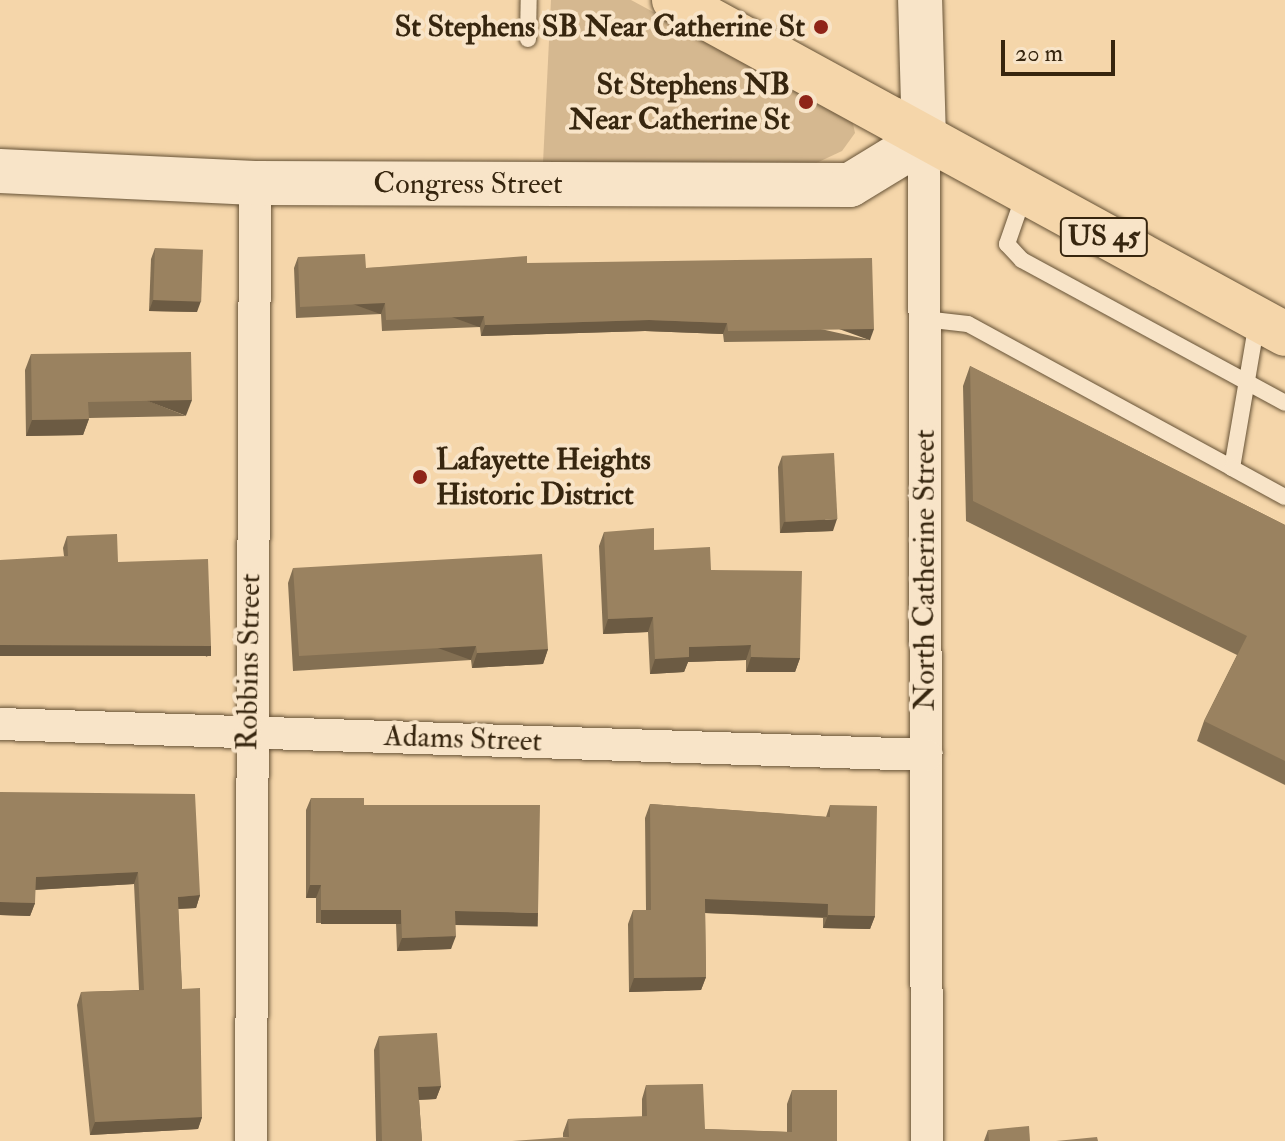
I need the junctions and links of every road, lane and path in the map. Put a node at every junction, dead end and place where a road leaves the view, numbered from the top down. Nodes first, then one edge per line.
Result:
1 (529, 0) edge
2 (674, 0) edge
3 (920, 0) edge
4 (528, 39) dead end
5 (924, 140) junction
6 (0, 171) edge
7 (255, 183) junction
8 (1024, 195) junction
9 (924, 319) junction
10 (1271, 326) edge
11 (1242, 380) junction
12 (1285, 403) edge
13 (1232, 468) junction
14 (1285, 497) edge
15 (0, 724) edge
16 (248, 732) junction
17 (926, 755) junction
18 (251, 1141) edge
19 (927, 1141) edge

1 - 4 lane
2 - 5 main road, US 45
3 - 5 street, North Catherine Street
5 - 7 street, Congress Street
5 - 8 main road, US 45
5 - 9 street, North Catherine Street
6 - 7 street, Congress Street
7 - 16 street, Robbins Street
8 - 10 main road, US 45
8 - 11 lane
9 - 13 lane
9 - 17 street, North Catherine Street
10 - 11 lane
11 - 12 lane
11 - 13 lane
13 - 14 lane
15 - 16 street, Adams Street
16 - 17 street, Adams Street
16 - 18 street, Robbins Street
17 - 19 street, North Catherine Street

